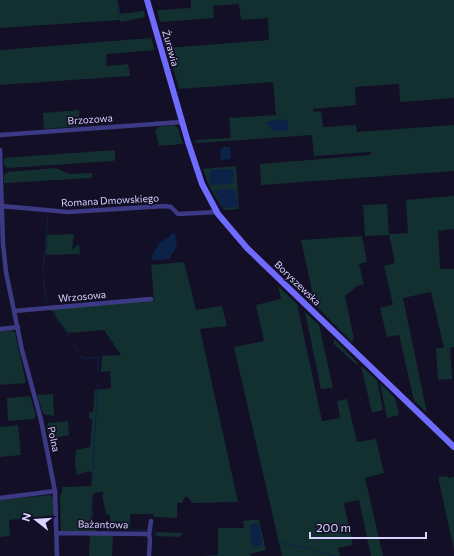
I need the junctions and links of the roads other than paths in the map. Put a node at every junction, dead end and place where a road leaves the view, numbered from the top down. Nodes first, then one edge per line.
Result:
1 (146, 0) edge
2 (176, 102) joint
3 (182, 122) junction
4 (0, 134) edge
5 (0, 150) edge
6 (1, 206) junction
7 (218, 212) junction
8 (151, 299) dead end
9 (14, 311) junction
10 (18, 327) junction
11 (0, 329) edge
12 (454, 447) edge
13 (55, 491) junction
14 (0, 498) edge
15 (151, 521) dead end
16 (58, 533) junction
17 (149, 534) junction
18 (57, 556) edge
19 (149, 556) edge

1 - 2 main road, Żurawia
2 - 3 main road, Boryszewska
3 - 4 street, Brzozowa
3 - 7 main road, Boryszewska
5 - 6 street, Polna
6 - 7 street, Romana Dmowskiego
6 - 9 street, Polna
7 - 12 main road, Boryszewska
8 - 9 street, Wrzosowa
9 - 10 street, Polna
10 - 11 street
10 - 13 street, Polna
13 - 14 street
13 - 16 street, Polna
15 - 17 street
16 - 17 street, Bażantowa
16 - 18 street, Polna
17 - 19 street

